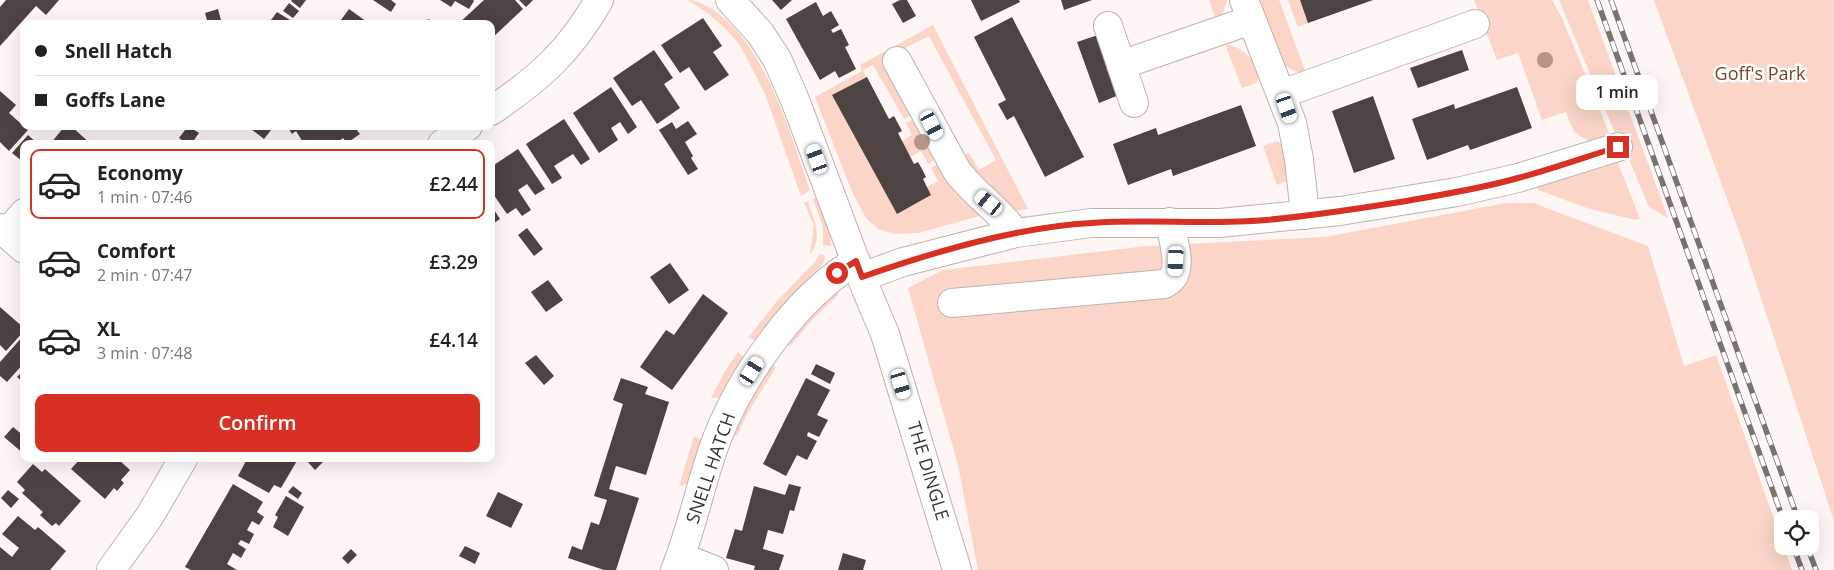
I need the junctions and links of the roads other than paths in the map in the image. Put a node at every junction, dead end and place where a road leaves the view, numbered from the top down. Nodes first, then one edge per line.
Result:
1 (599, 0) edge
2 (730, 0) edge
3 (1248, 10) edge
4 (1475, 24) dead end
5 (1108, 26) dead end
6 (897, 61) dead end
7 (1121, 65) junction
8 (1282, 94) junction
9 (1134, 103) dead end
10 (495, 108) edge
11 (462, 130) edge
12 (448, 140) edge
13 (1618, 147) dead end
14 (1306, 215) junction
15 (1170, 222) junction
16 (1016, 232) junction
17 (859, 269) junction
18 (952, 303) dead end
19 (181, 462) edge
20 (678, 563) edge
21 (111, 570) edge
22 (714, 570) edge
23 (957, 570) edge

1 - 10 street
2 - 17 street, THE DINGLE
3 - 7 street
3 - 8 street
4 - 8 street
5 - 7 street
6 - 16 street
7 - 9 street
8 - 14 street
11 - 12 street
13 - 14 street, SNELL HATCH
14 - 15 street, SNELL HATCH
15 - 16 street, SNELL HATCH
15 - 18 street
16 - 17 street, SNELL HATCH
17 - 20 street, SNELL HATCH
17 - 23 street, THE DINGLE
19 - 21 street
20 - 22 street

